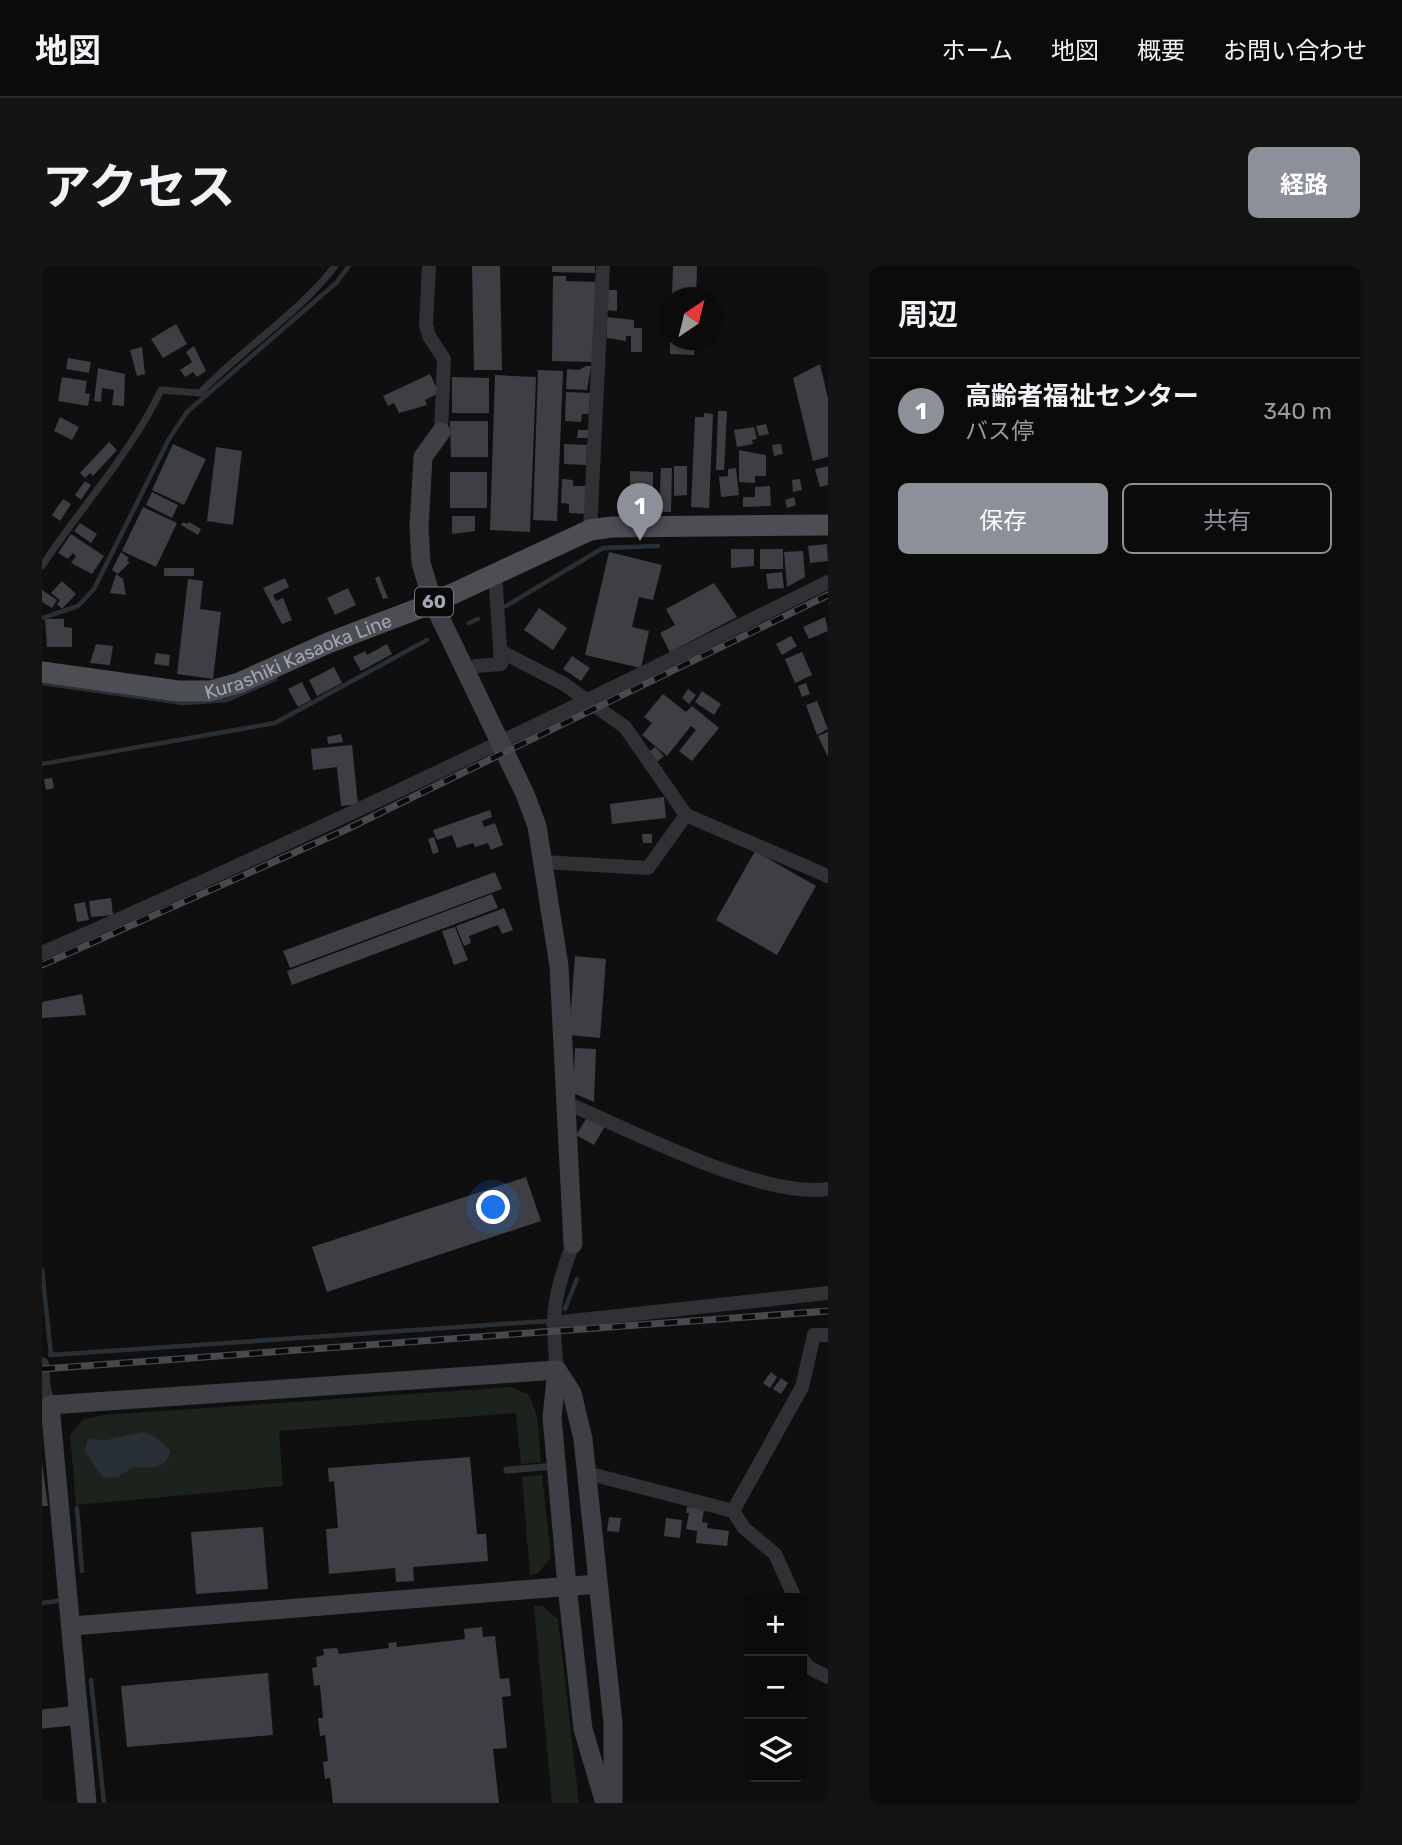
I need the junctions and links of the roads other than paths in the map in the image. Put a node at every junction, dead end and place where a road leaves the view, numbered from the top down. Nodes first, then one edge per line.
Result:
1 (335, 266) edge
2 (429, 266) edge
3 (603, 266) edge
4 (441, 432) joint
5 (828, 525) edge
6 (590, 530) junction
7 (42, 566) edge
8 (495, 573) junction
9 (828, 582) edge
10 (433, 603) junction
11 (500, 651) junction
12 (42, 672) edge
13 (466, 672) junction
14 (588, 701) junction
15 (499, 740) junction
16 (686, 815) junction
17 (543, 862) junction
18 (828, 876) edge
19 (42, 953) edge
20 (564, 1102) junction
21 (821, 1190) edge
22 (828, 1198) edge
23 (573, 1244) joint
24 (828, 1293) edge
25 (553, 1323) junction
26 (828, 1335) edge
27 (42, 1364) edge
28 (558, 1370) junction
29 (46, 1396) edge
30 (556, 1466) junction
31 (507, 1470) dead end
32 (587, 1473) junction
33 (733, 1511) junction
34 (597, 1584) junction
35 (567, 1586) junction
36 (793, 1593) edge
37 (72, 1626) junction
38 (807, 1667) edge
39 (828, 1677) edge
40 (79, 1715) junction
41 (42, 1719) edge
42 (87, 1803) edge
43 (605, 1803) edge
44 (613, 1803) edge

1 - 7 lane
2 - 4 street
3 - 6 street
4 - 10 street
5 - 6 main road, Kurashiki Kasaoka Line / 60
6 - 8 main road, Kurashiki Kasaoka Line / 60
8 - 10 main road, Kurashiki Kasaoka Line / 60
8 - 11 street
9 - 14 street
10 - 12 main road, Kurashiki Kasaoka Line / 60
10 - 13 street
11 - 13 street
11 - 14 street
13 - 15 street
14 - 15 street
14 - 16 street
15 - 17 street
15 - 19 street
16 - 17 street
16 - 18 street
17 - 20 street
20 - 21 street
20 - 23 street
21 - 22 street
23 - 25 street
24 - 25 street
25 - 28 street
26 - 33 street
27 - 29 street
28 - 29 street
28 - 30 street
28 - 32 street
29 - 37 street
30 - 31 lane
30 - 35 street
32 - 33 street
32 - 34 street
33 - 36 street
34 - 35 street
34 - 44 street
35 - 37 street
35 - 43 street
37 - 40 street
38 - 39 street
40 - 41 street
40 - 42 street

